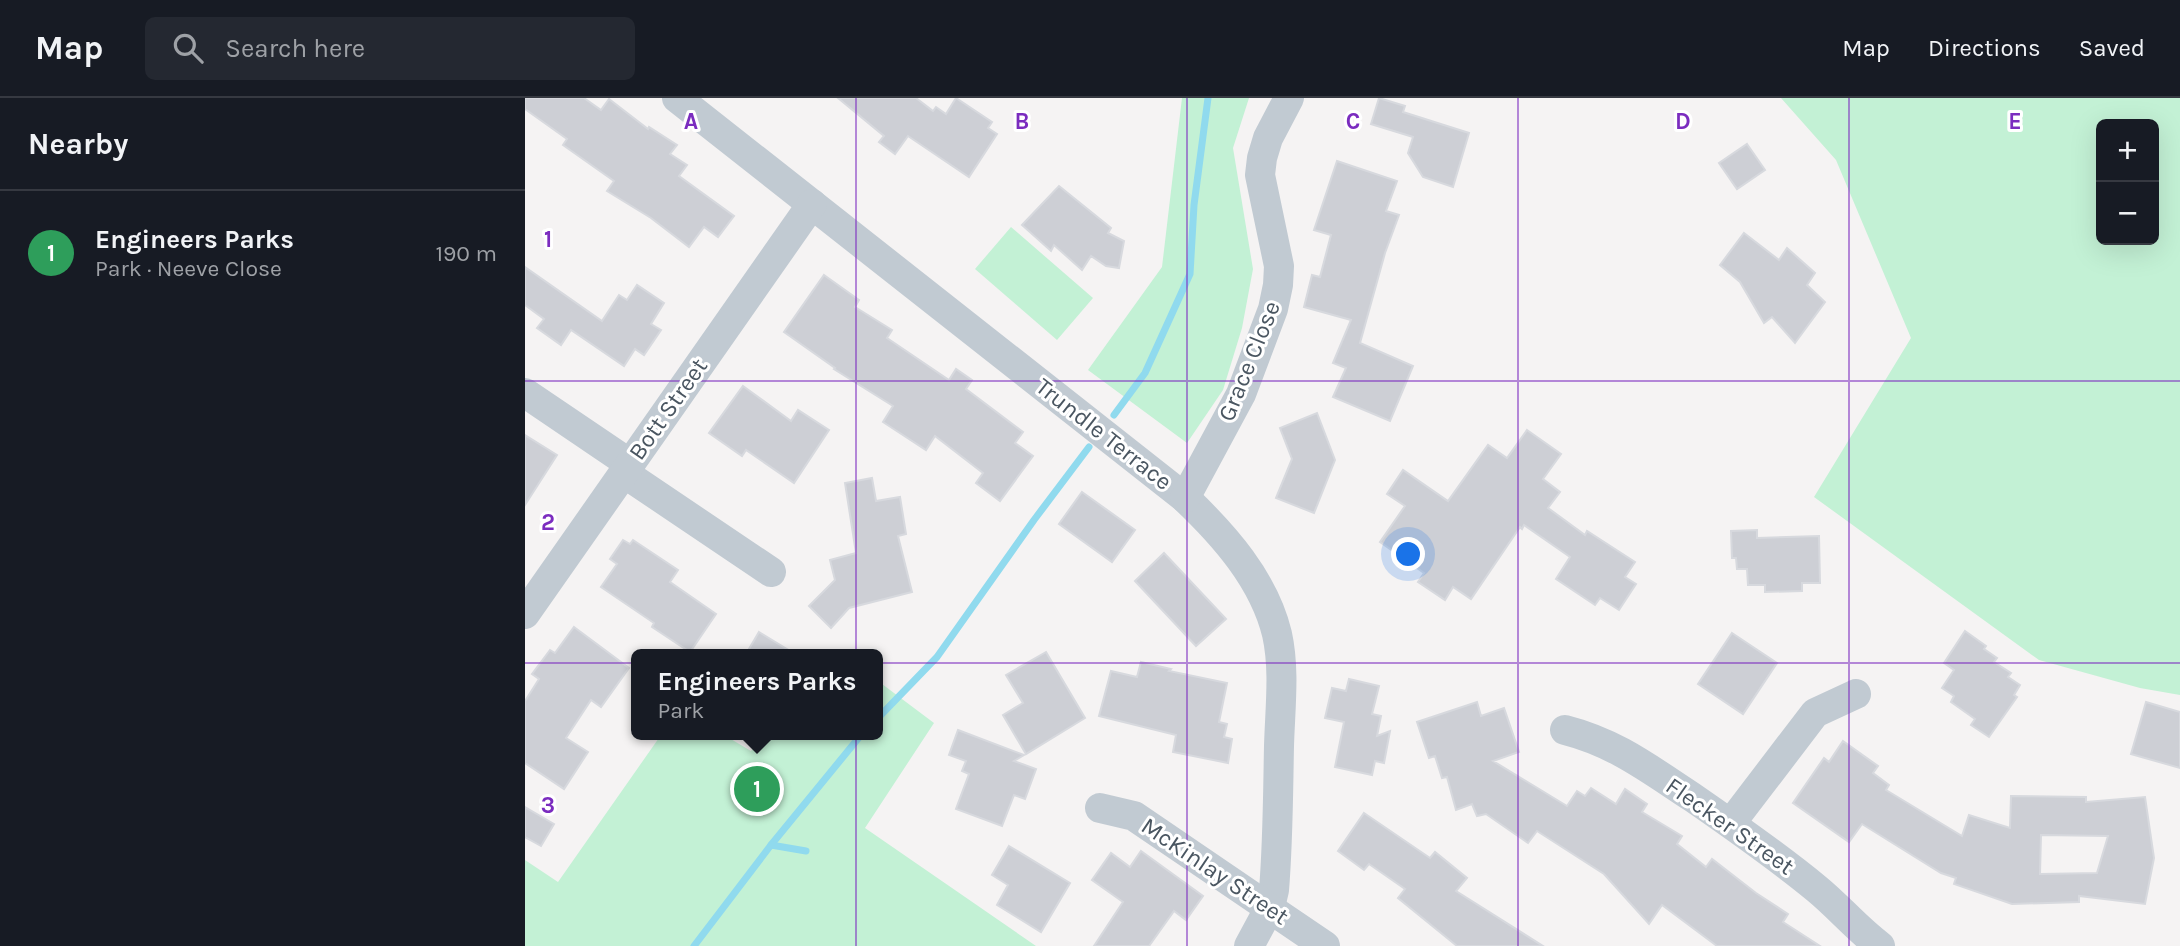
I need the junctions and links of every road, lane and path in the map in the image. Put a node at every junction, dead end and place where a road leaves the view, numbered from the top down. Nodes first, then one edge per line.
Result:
1 (677, 98) edge
2 (1289, 98) edge
3 (811, 204) junction
4 (525, 393) edge
5 (627, 468) junction
6 (1185, 498) junction
7 (771, 572) dead end
8 (525, 614) edge
9 (1856, 694) dead end
10 (1565, 730) dead end
11 (1100, 808) dead end
12 (1731, 823) junction
13 (1270, 907) junction
14 (1249, 946) edge
15 (1325, 946) edge
16 (1880, 946) edge

1 - 3 street, Trundle Terrace
2 - 6 street, Grace Close
3 - 5 street, Bott Street
3 - 6 street, Trundle Terrace
4 - 5 street
5 - 7 street
5 - 8 street, Bott Street
6 - 13 street, Trundle Terrace
9 - 12 street
10 - 12 street, Flecker Street
11 - 13 street, McKinlay Street
12 - 16 street, Flecker Street
13 - 14 street, Trundle Terrace
13 - 15 street, McKinlay Street

